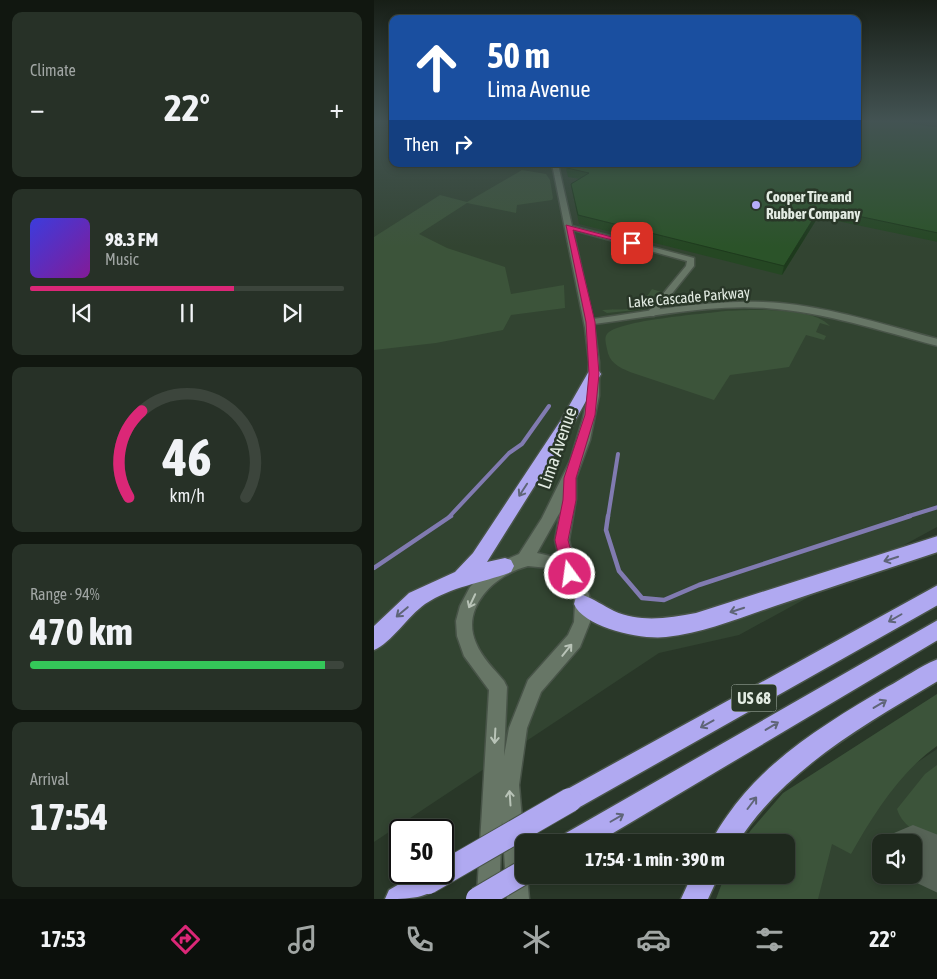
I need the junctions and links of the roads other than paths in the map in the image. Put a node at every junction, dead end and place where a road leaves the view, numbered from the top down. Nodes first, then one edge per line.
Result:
1 (556, 167) edge
2 (568, 227) junction
3 (651, 314) junction
4 (590, 322) junction
5 (937, 343) edge
6 (594, 374) junction
7 (570, 478) junction
8 (937, 544) edge
9 (524, 560) junction
10 (505, 566) junction
11 (570, 574) junction
12 (460, 579) junction
13 (937, 594) edge
14 (583, 604) junction
15 (937, 629) edge
16 (374, 640) edge
17 (937, 669) edge
18 (589, 834) edge
19 (730, 834) edge
20 (515, 877) edge
21 (702, 884) edge
22 (398, 899) edge
23 (478, 899) edge
24 (488, 899) edge
25 (518, 899) edge
26 (694, 899) edge

1 - 2 main road, Lima Avenue
2 - 3 street
2 - 4 main road, Lima Avenue
3 - 4 main road, Lake Cascade Parkway
3 - 5 main road, Lake Cascade Parkway
4 - 6 main road, Lima Avenue
6 - 7 main road, Lima Avenue
6 -> 12 highway
7 - 9 main road, Lima Avenue
7 - 11 main road
8 -> 14 highway
9 - 10 main road
9 - 11 main road
10 - 12 highway
10 -> 24 main road
11 - 14 main road
12 -> 16 highway
13 -> 22 highway, US 68, bridge
25 -> 14 main road
18 -> 15 highway, US 68
19 -> 17 highway
20 - 23 highway, bridge
21 - 26 highway

